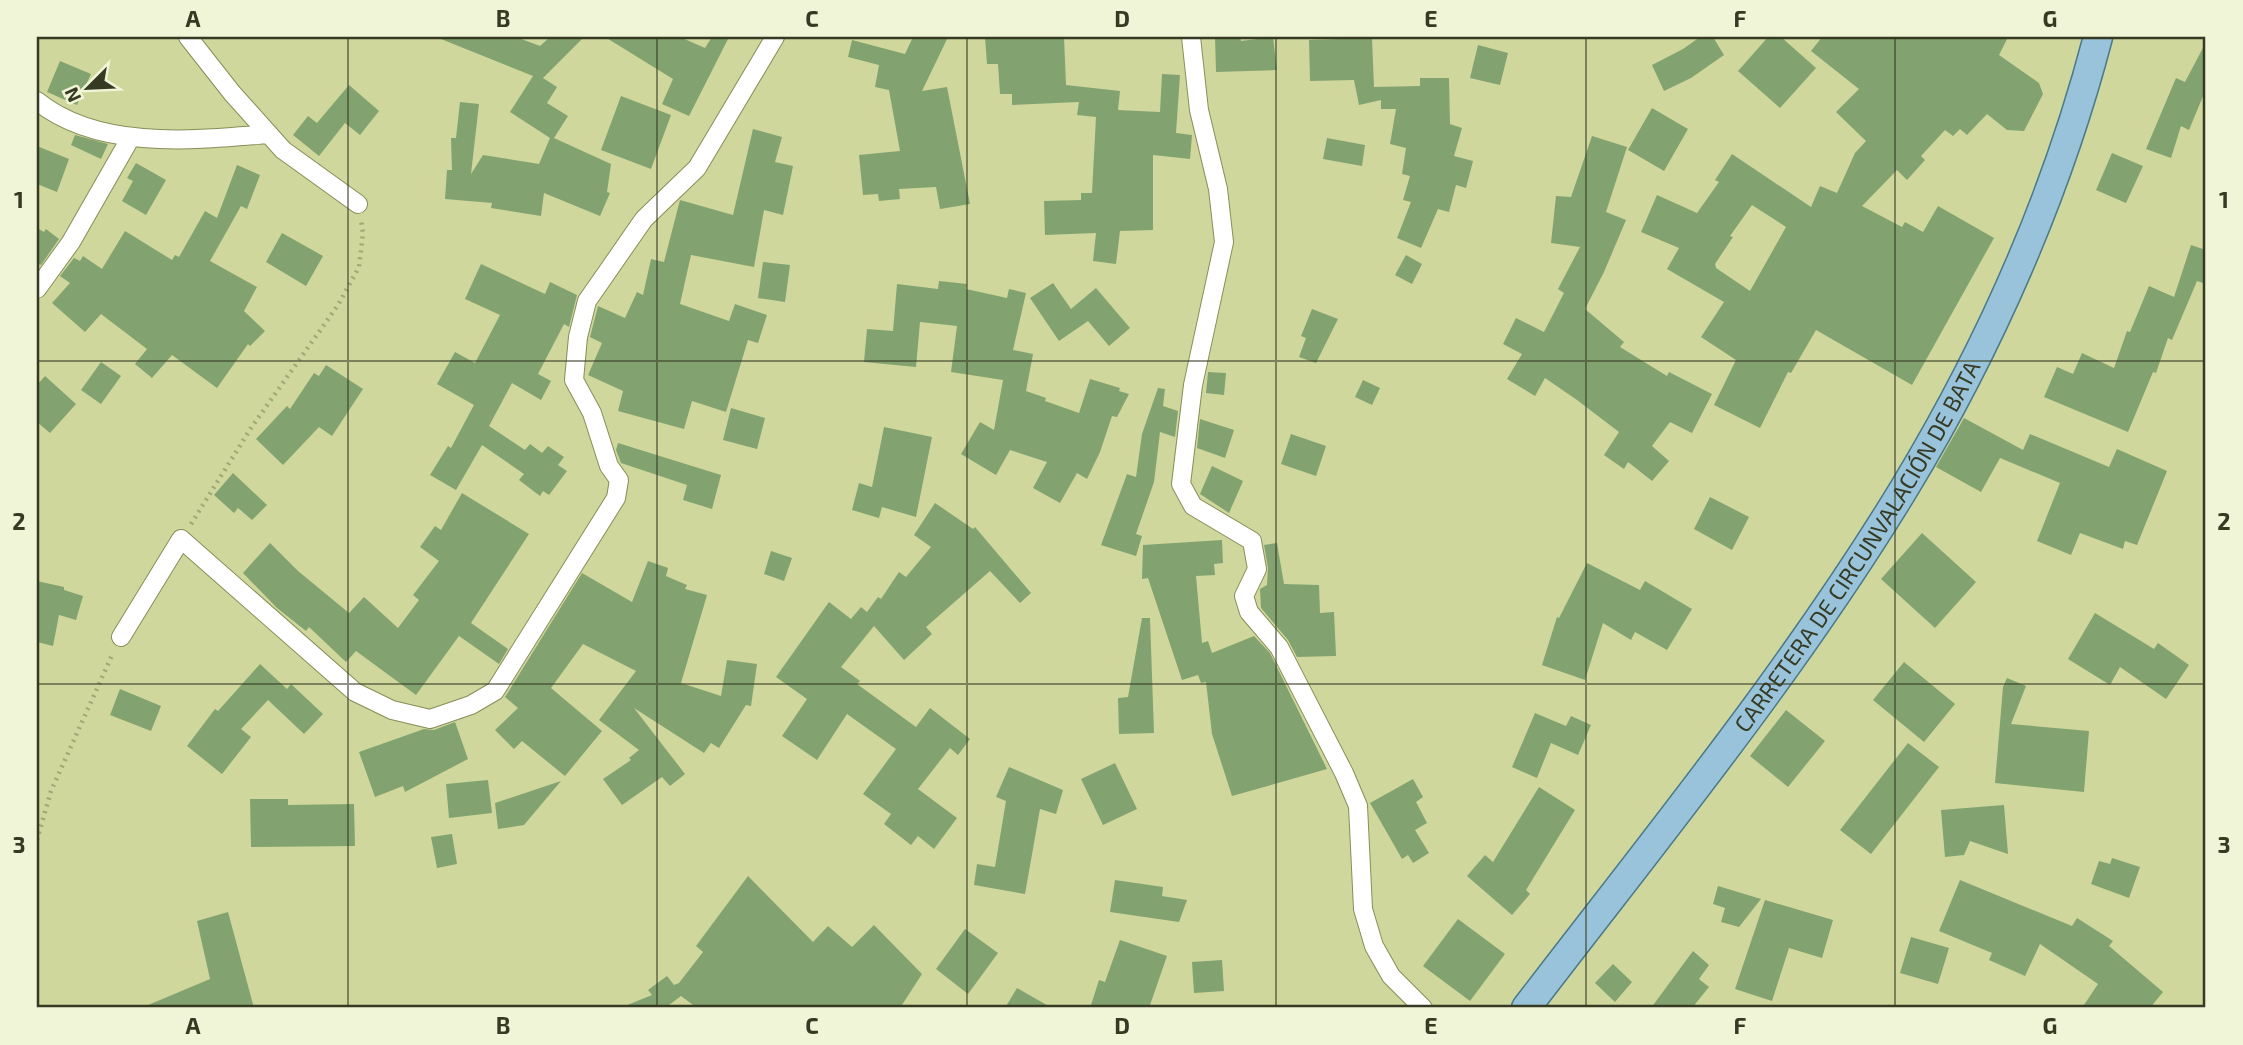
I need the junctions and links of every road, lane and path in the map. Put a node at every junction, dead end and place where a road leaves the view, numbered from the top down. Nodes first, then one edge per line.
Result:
1 (188, 37) edge
2 (775, 37) edge
3 (1191, 37) edge
4 (2098, 37) edge
5 (37, 101) edge
6 (270, 134) junction
7 (131, 137) junction
8 (358, 204) joint
9 (37, 289) edge
10 (181, 539) junction
11 (121, 637) joint
12 (37, 840) edge
13 (1423, 1008) edge
14 (1526, 1008) edge

1 - 6 street
2 - 10 street
3 - 13 street
4 - 14 main road, CARRETERA DE CIRCUNVALACIÓN DE BATA
5 - 7 street
6 - 7 street
6 - 8 street
7 - 9 street
8 - 10 path
10 - 11 street
11 - 12 path

